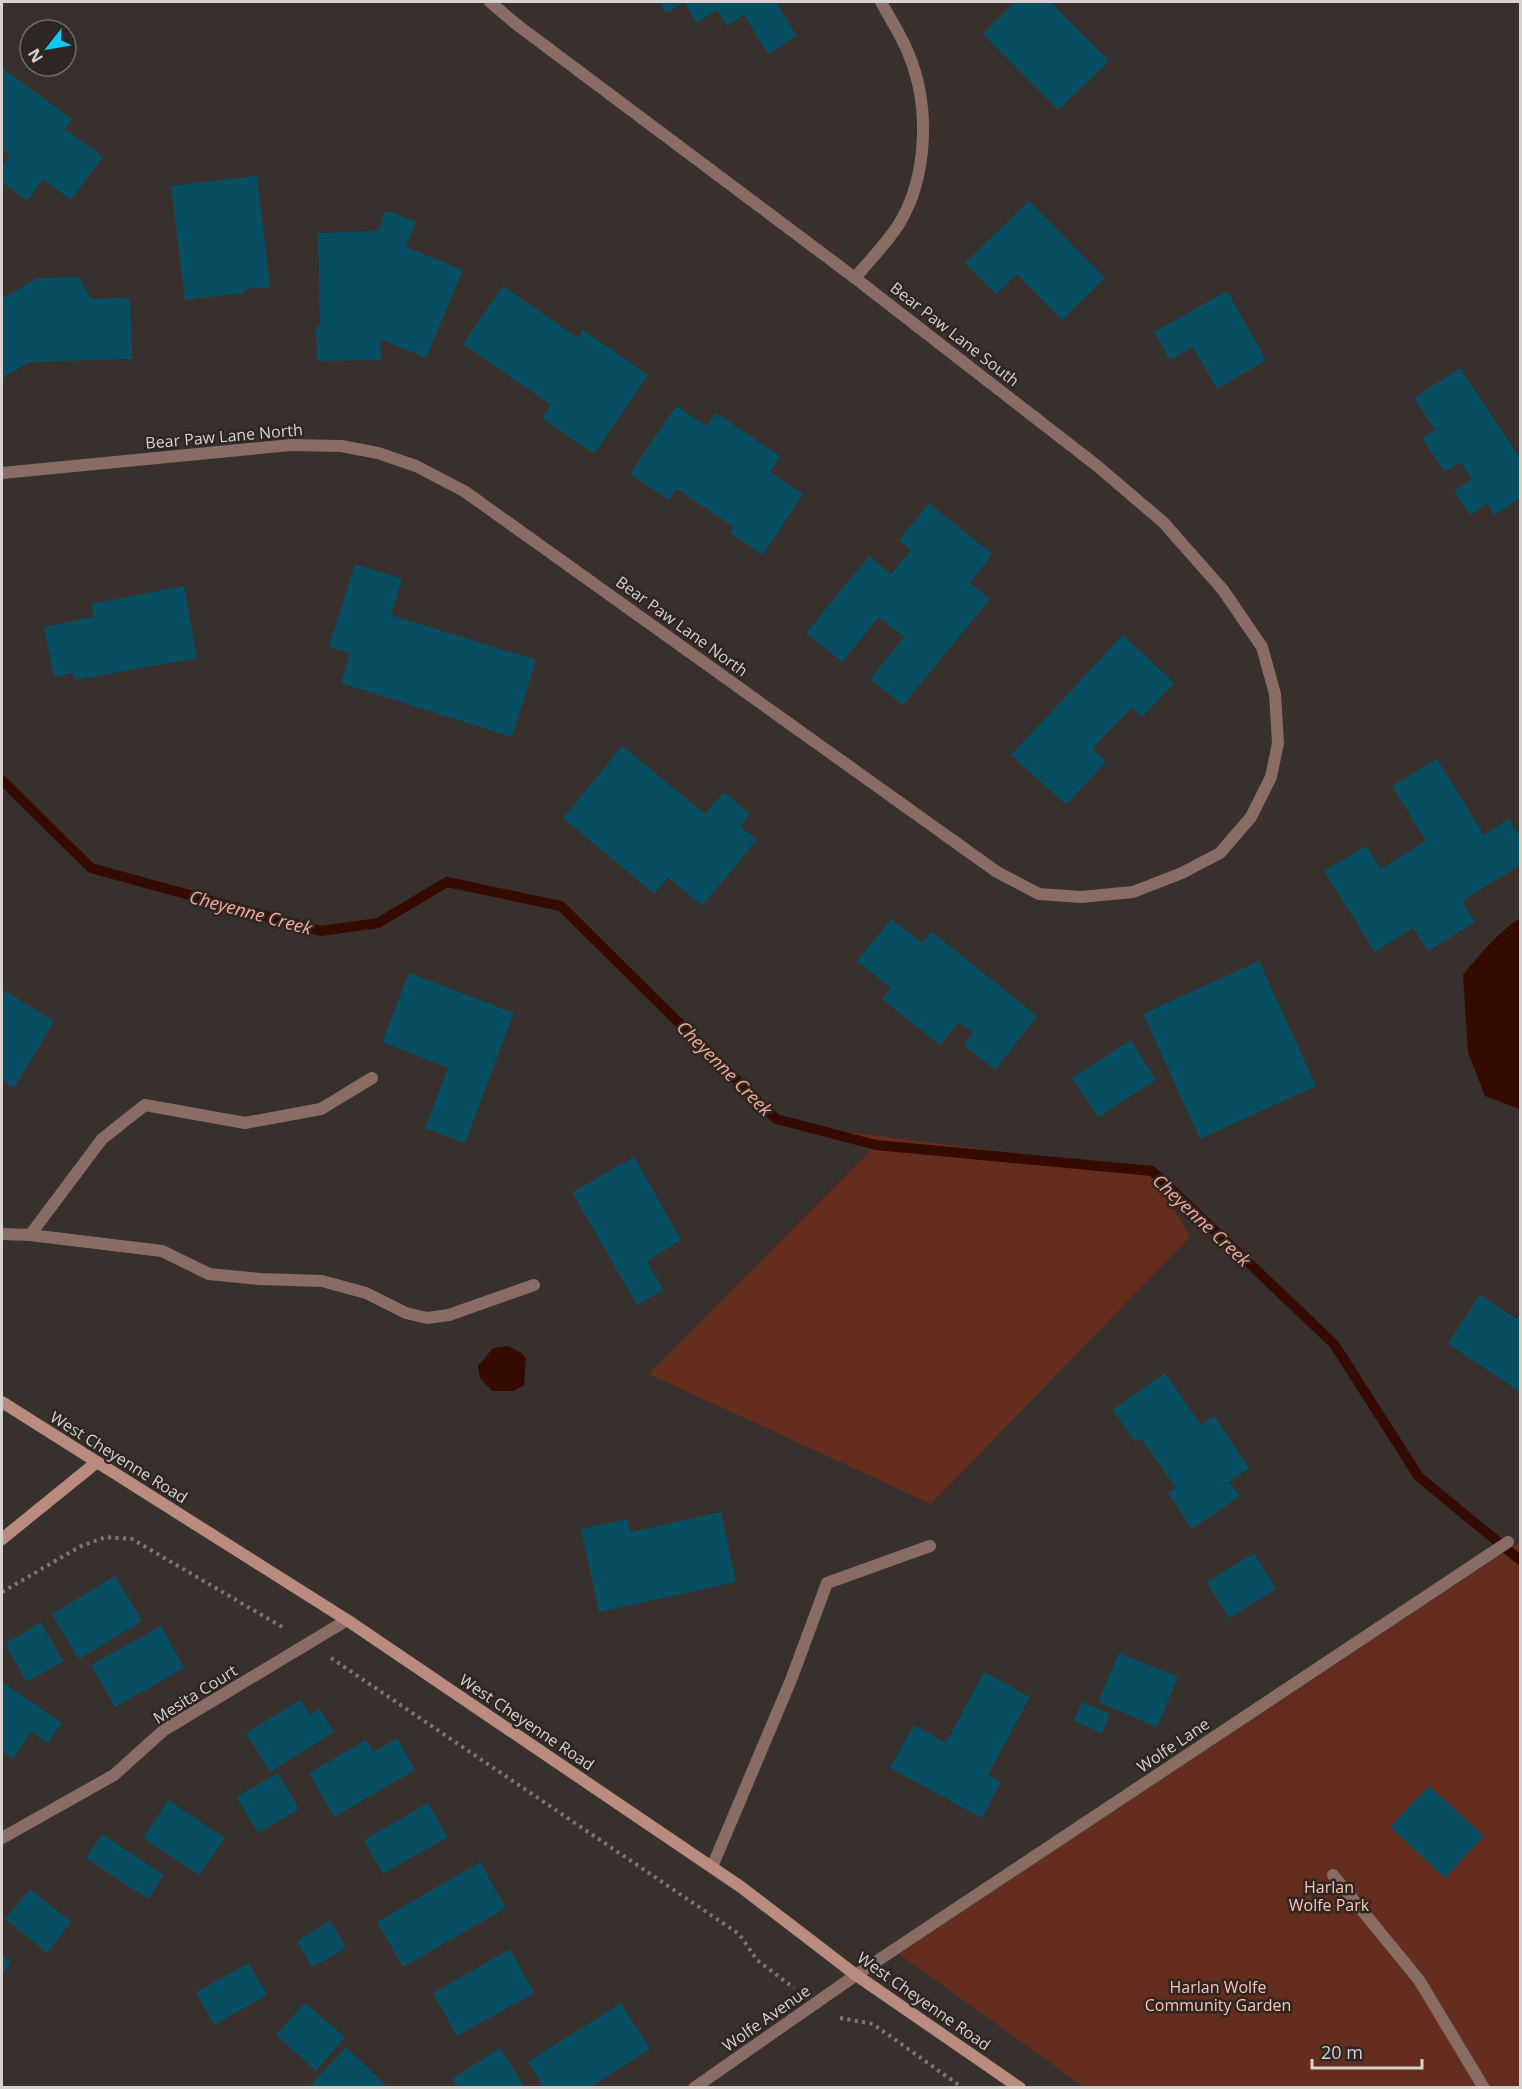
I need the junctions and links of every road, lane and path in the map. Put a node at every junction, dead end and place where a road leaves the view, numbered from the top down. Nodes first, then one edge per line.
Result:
1 (490, 2) edge
2 (881, 2) edge
3 (855, 278) junction
4 (2, 473) edge
5 (1271, 777) joint
6 (372, 1078) dead end
7 (2, 1234) edge
8 (30, 1235) junction
9 (534, 1285) dead end
10 (2, 1402) edge
11 (97, 1462) junction
12 (2, 1539) edge
13 (1508, 1542) dead end
14 (930, 1546) dead end
15 (2, 1592) edge
16 (347, 1620) junction
17 (309, 1643) junction
18 (2, 1838) edge
19 (712, 1867) junction
20 (1333, 1875) dead end
21 (856, 1975) junction
22 (816, 2004) junction
23 (694, 2088) edge
24 (963, 2088) edge
25 (1020, 2088) edge
26 (1484, 2088) edge

1 - 3 street, Bear Paw Lane South
2 - 3 street
3 - 5 street, Bear Paw Lane South
4 - 5 street, Bear Paw Lane North
6 - 8 street
7 - 8 street
8 - 9 street
10 - 11 main road, West Cheyenne Road
11 - 12 main road
11 - 16 main road, West Cheyenne Road
13 - 21 street, Wolfe Lane
14 - 19 street
15 - 17 path
16 - 17 street, Mesita Court
16 - 19 main road, West Cheyenne Road
17 - 18 street, Mesita Court
17 - 22 path
19 - 21 main road, West Cheyenne Road
20 - 26 street
21 - 22 street, Wolfe Avenue
21 - 25 main road, West Cheyenne Road
22 - 23 street, Wolfe Avenue
22 - 24 path

